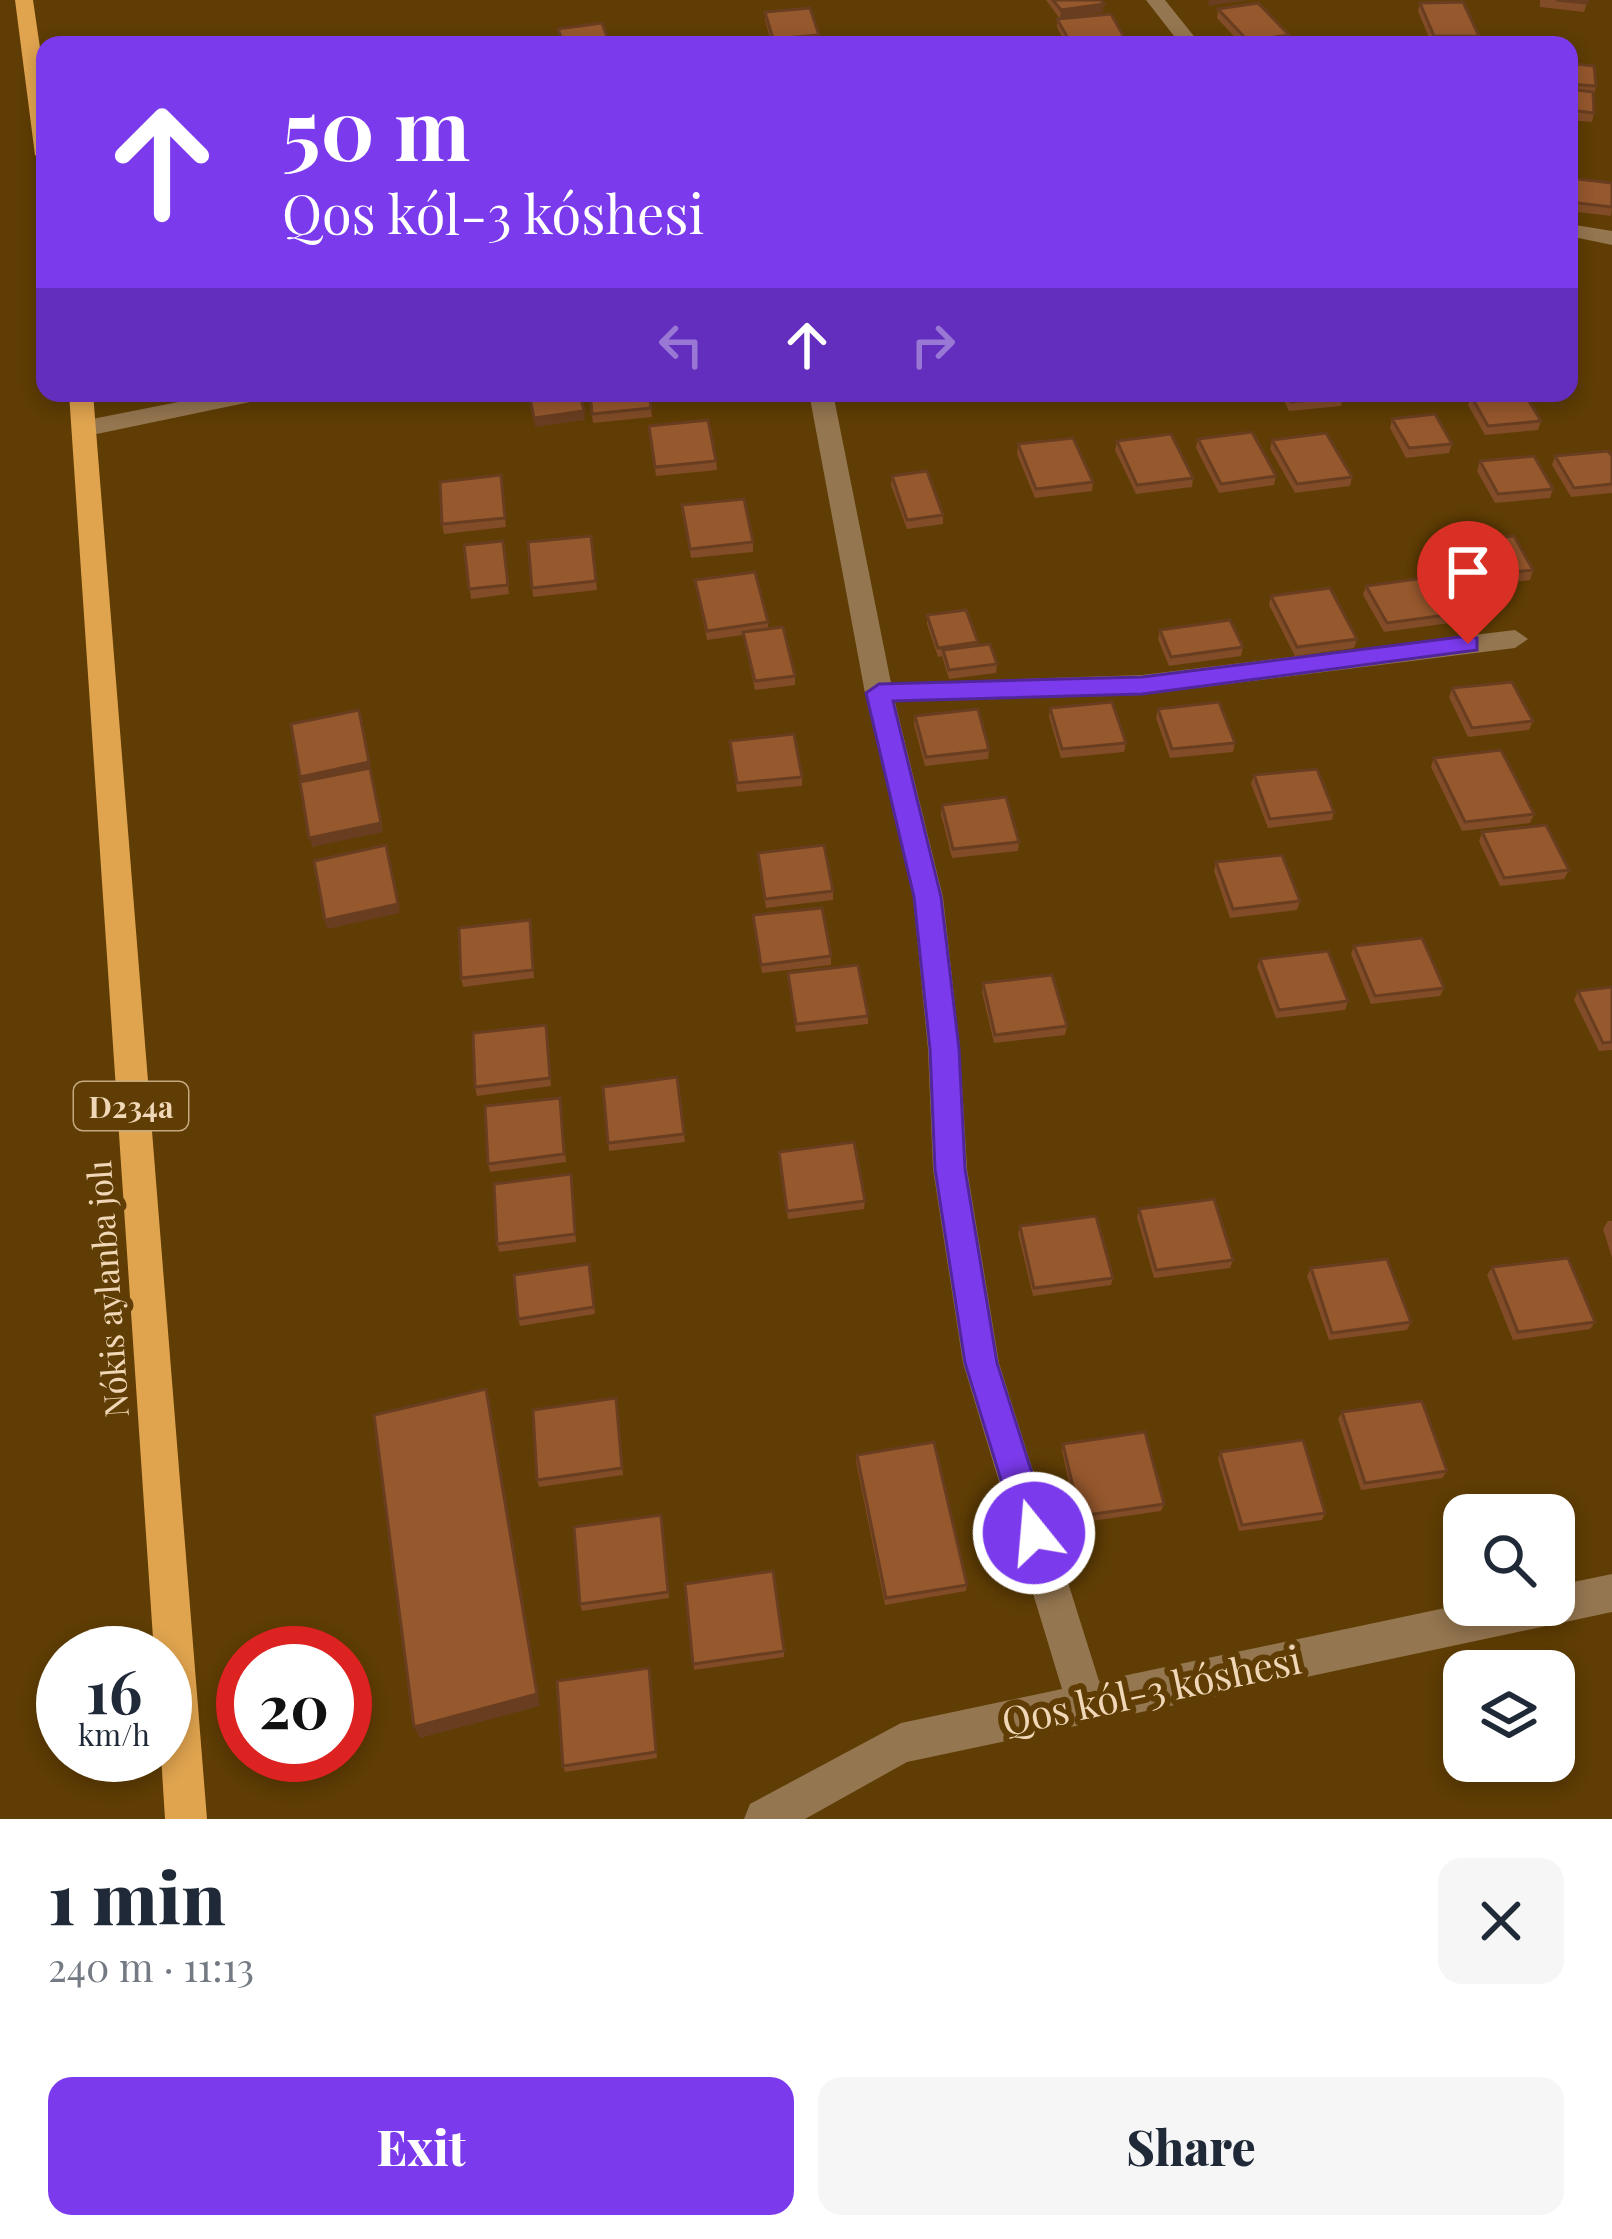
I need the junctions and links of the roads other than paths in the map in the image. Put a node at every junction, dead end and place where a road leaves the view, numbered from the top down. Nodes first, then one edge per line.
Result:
1 (23, 0) edge
2 (1155, 0) edge
3 (1184, 36) edge
4 (36, 92) edge
5 (1578, 232) edge
6 (1612, 238) edge
7 (83, 402) edge
8 (216, 402) edge
9 (822, 402) edge
10 (87, 428) junction
11 (1515, 639) dead end
12 (879, 693) junction
13 (1612, 1593) edge
14 (1575, 1601) edge
15 (1454, 1626) edge
16 (1086, 1703) junction
17 (186, 1819) edge
18 (764, 1819) edge

1 - 4 main road
2 - 3 street
5 - 6 street
7 - 10 main road, Nókis aylanba jolı / D234a
8 - 10 street
9 - 12 street
10 - 17 main road, Nókis aylanba jolı / D234a
11 - 12 street
12 - 16 street
13 - 14 street, Qos kól-3 kóshesi
15 - 16 street, Qos kól-3 kóshesi
16 - 18 street, Qos kól-3 kóshesi

